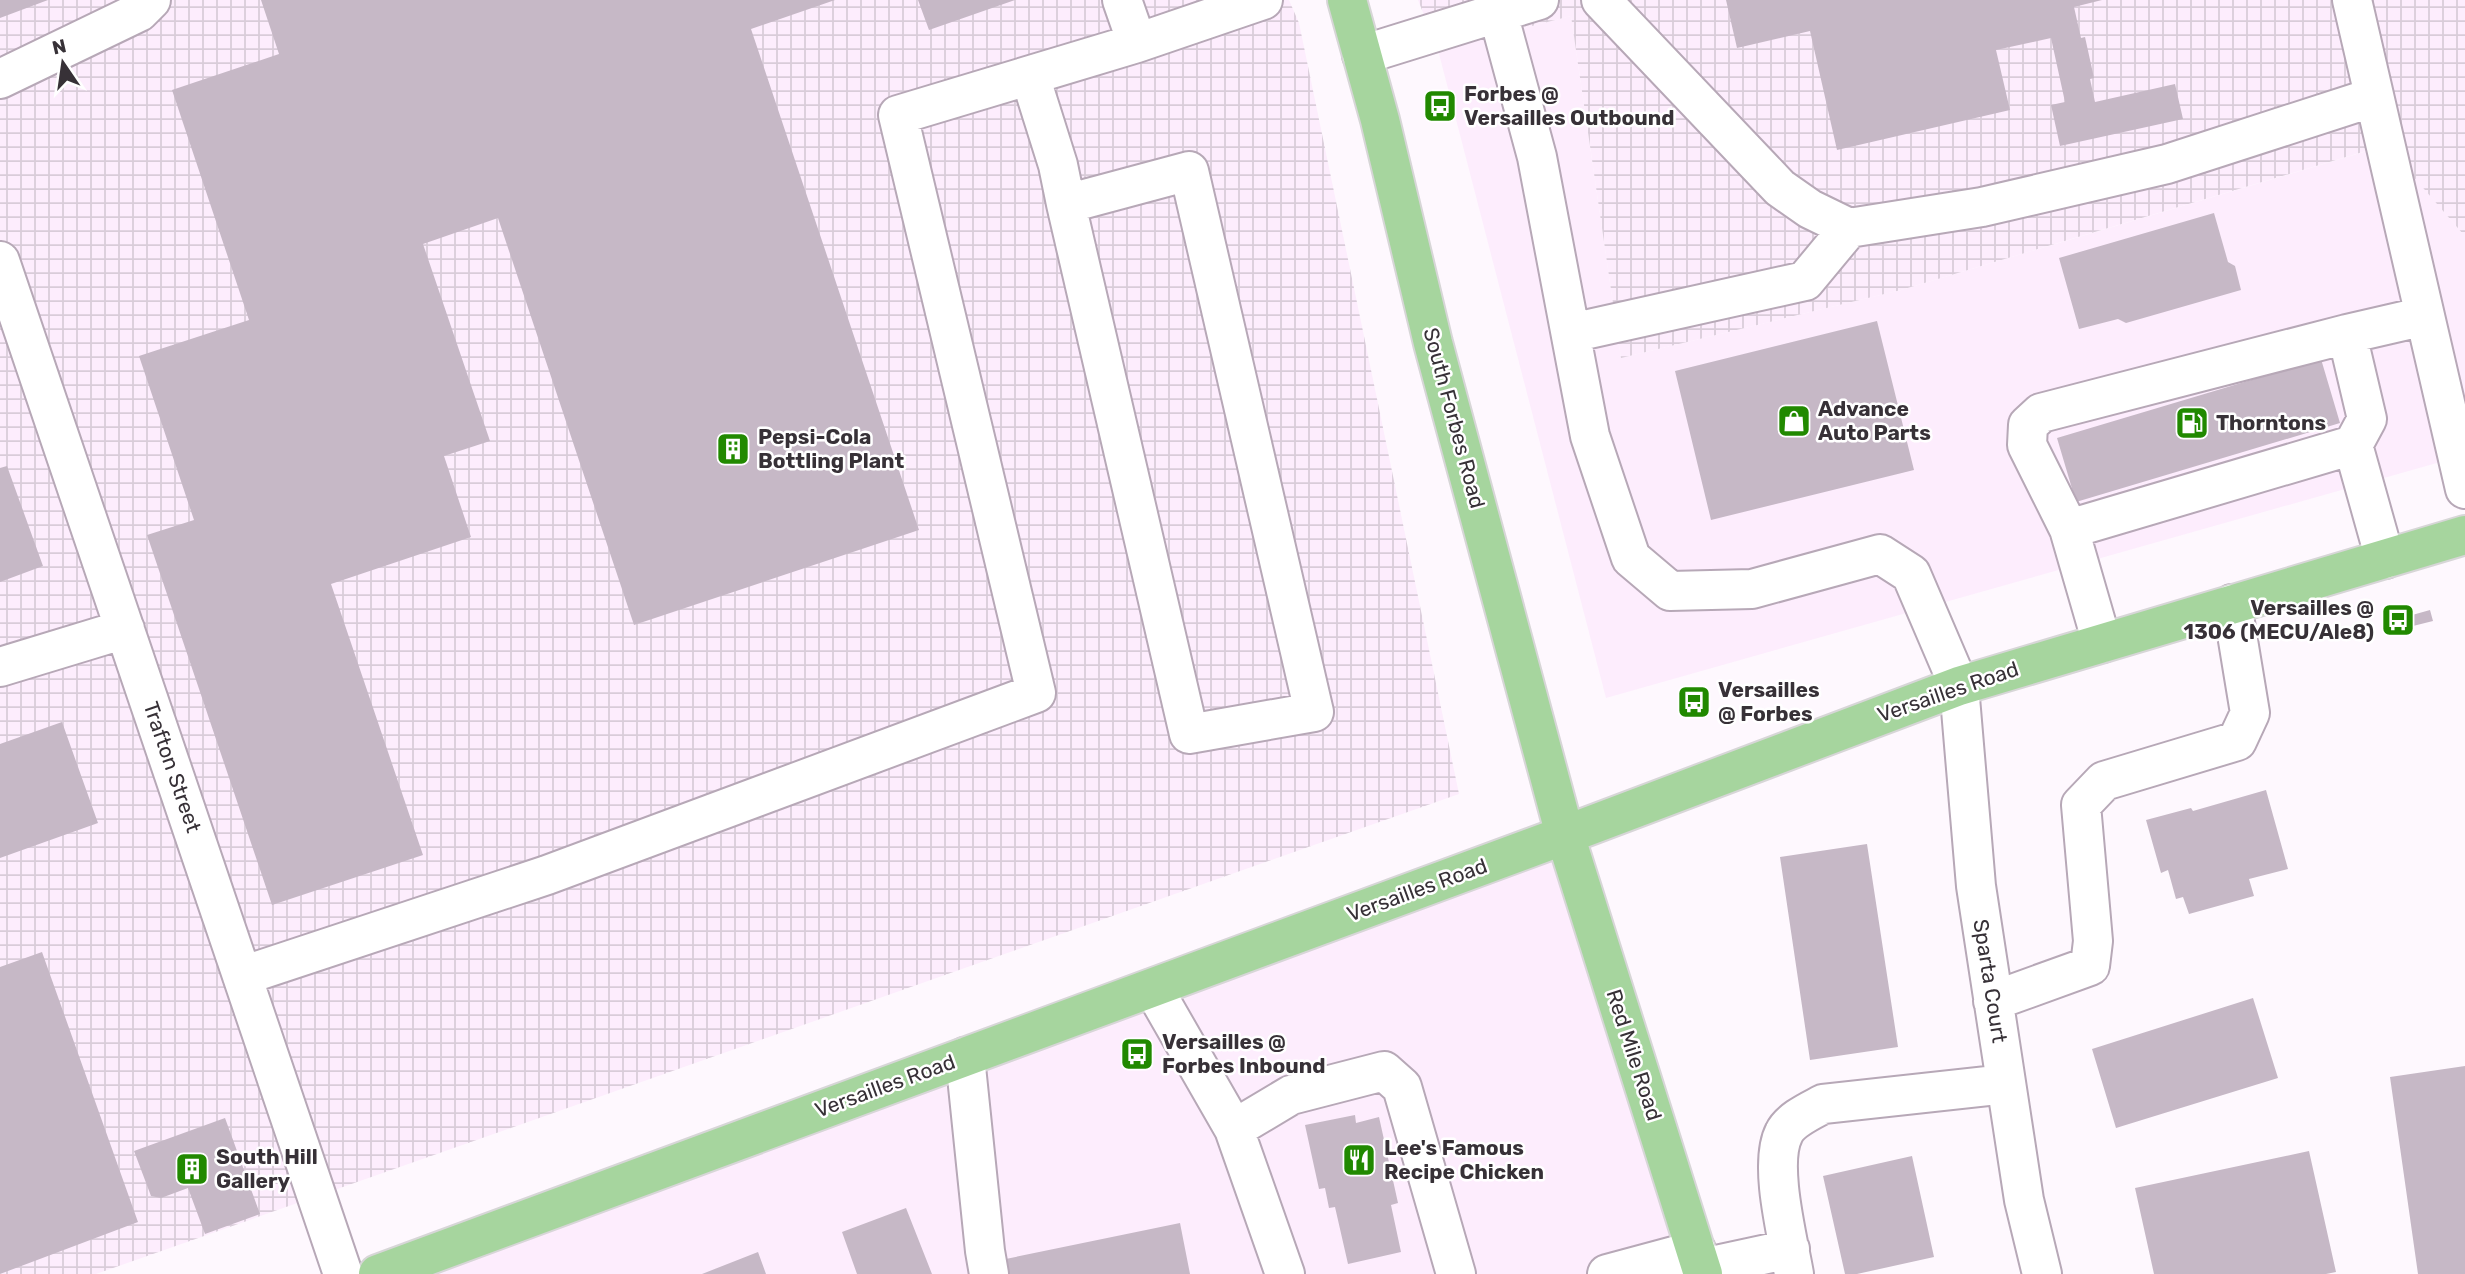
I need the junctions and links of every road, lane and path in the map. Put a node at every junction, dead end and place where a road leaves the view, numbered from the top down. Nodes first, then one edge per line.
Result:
1 (151, 0) edge
2 (1122, 0) edge
3 (1264, 0) edge
4 (1347, 0) edge
5 (1539, 0) edge
6 (1601, 0) edge
7 (2352, 0) edge
8 (1498, 13) junction
9 (1137, 43) junction
10 (1362, 55) junction
11 (1030, 76) junction
12 (0, 79) edge
13 (2375, 97) junction
14 (1066, 204) junction
15 (1849, 228) junction
16 (0, 261) edge
17 (2425, 316) junction
18 (1571, 332) junction
19 (2347, 334) junction
20 (2353, 445) junction
21 (2465, 489) edge
22 (2069, 529) junction
23 (2465, 535) edge
24 (2385, 559) junction
25 (2232, 604) junction
26 (125, 629) junction
27 (2102, 643) junction
28 (0, 667) edge
29 (1959, 686) junction
30 (1565, 835) junction
31 (243, 976) junction
32 (1153, 988) junction
33 (1993, 1001) junction
34 (965, 1057) junction
35 (2006, 1084) junction
36 (1234, 1129) junction
37 (1792, 1262) edge
38 (1700, 1264) edge
39 (343, 1274) edge
40 (378, 1274) edge
41 (989, 1274) edge
42 (1285, 1274) edge
43 (1456, 1274) edge
44 (1607, 1274) edge
45 (2042, 1274) edge

1 - 12 street
2 - 9 street
3 - 9 street
4 - 10 main road, South Forbes Road
5 - 8 street
6 - 15 street
7 - 13 street
8 - 10 street
8 - 18 street, Sparta Court
9 - 11 street
10 - 30 main road, South Forbes Road
11 - 14 street
11 - 31 street
13 - 15 street
13 - 17 street
14 - 14 street
15 - 18 street
16 - 26 street, Trafton Street
17 - 19 street
17 - 21 street
18 - 29 street, Sparta Court
19 - 20 street
19 - 22 street
20 - 22 street
20 - 24 street
22 - 27 street
23 - 24 main road, Versailles Road
24 - 25 main road, Versailles Road
25 - 27 main road, Versailles Road
25 - 33 street
26 - 28 street
26 - 31 street, Trafton Street
27 - 29 main road, Versailles Road
29 - 30 main road, Versailles Road
29 - 33 street, Sparta Court
30 - 32 main road, Versailles Road
30 - 38 main road, Red Mile Road
31 - 39 street, Trafton Street
32 - 34 main road, Versailles Road
32 - 36 street
33 - 35 street, Sparta Court
34 - 40 main road, Versailles Road
34 - 41 street
35 - 37 street
35 - 45 street, Sparta Court
36 - 42 street
36 - 43 street
37 - 38 street
38 - 44 street

